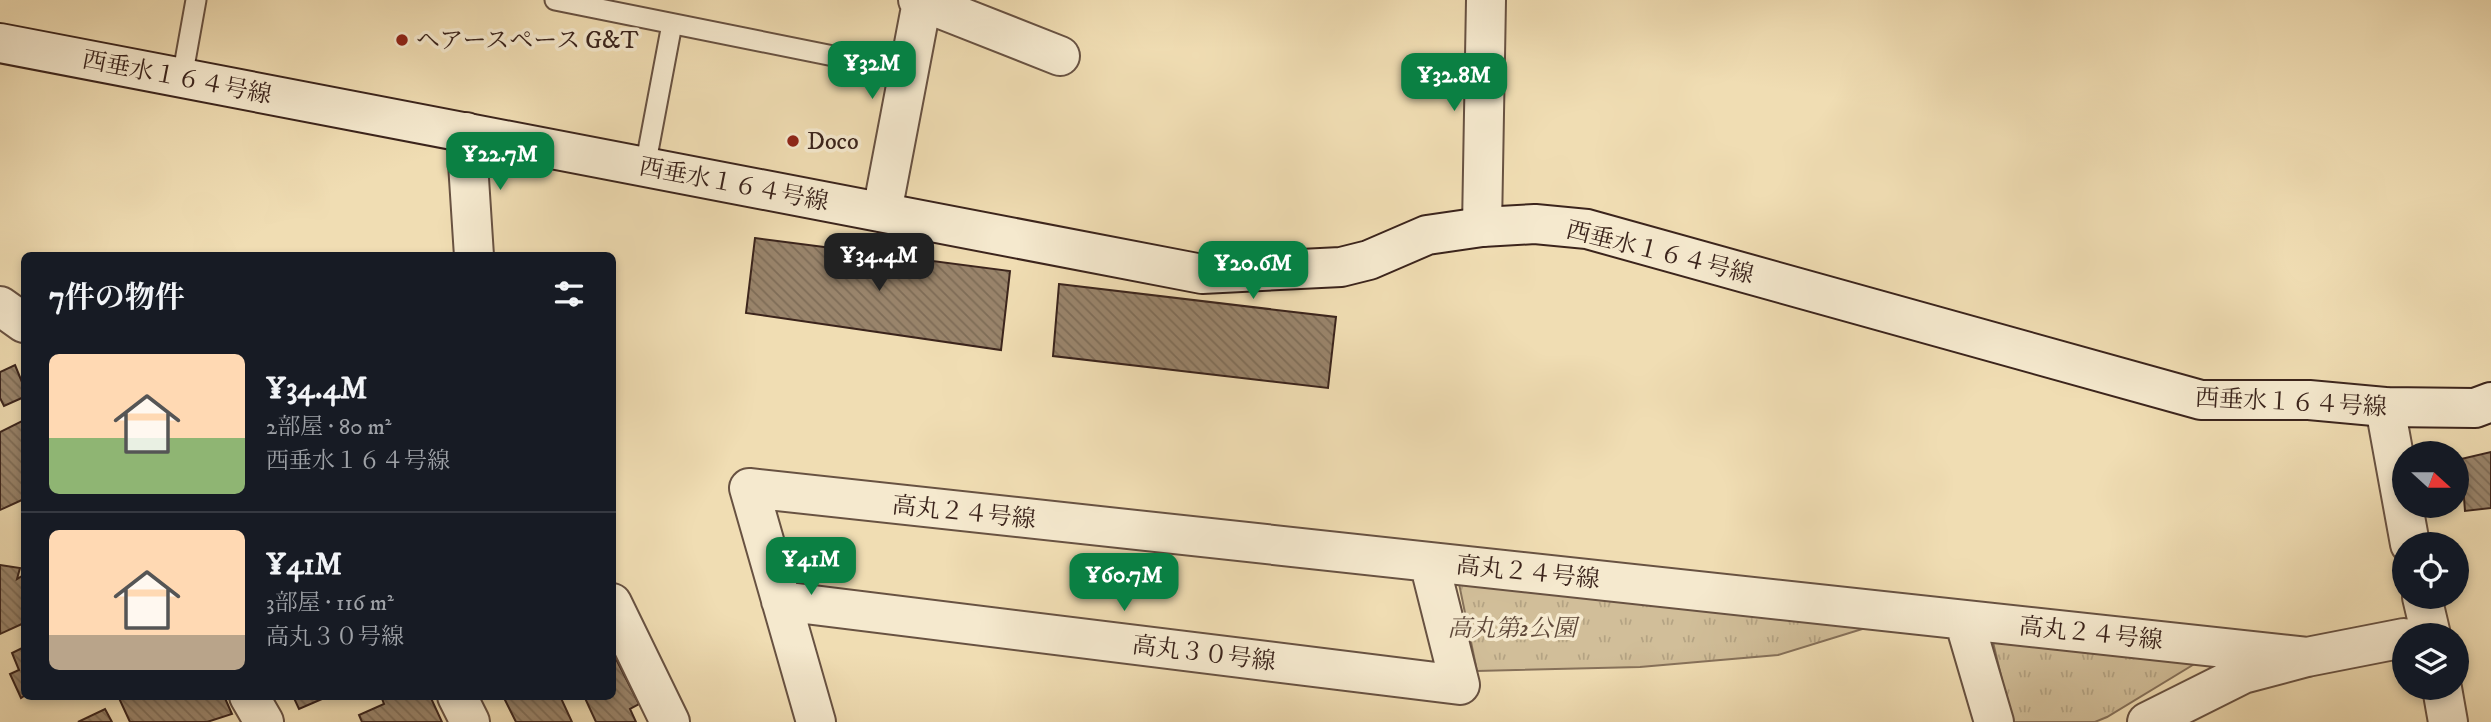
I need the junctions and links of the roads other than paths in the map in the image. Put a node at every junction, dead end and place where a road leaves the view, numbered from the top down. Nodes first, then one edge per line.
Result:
1 (196, 0) edge
2 (555, 0) edge
3 (1486, 0) edge
4 (920, 1) edge
5 (672, 24) junction
6 (0, 43) edge
7 (1060, 56) dead end
8 (908, 71) junction
9 (182, 78) junction
10 (466, 132) junction
11 (645, 167) junction
12 (882, 212) junction
13 (1482, 227) junction
14 (474, 252) edge
15 (0, 306) edge
16 (21, 321) edge
17 (2486, 403) edge
18 (2385, 407) junction
19 (2408, 532) edge
20 (1429, 562) junction
21 (781, 601) junction
22 (616, 611) edge
23 (1964, 620) junction
24 (2392, 641) edge
25 (2307, 657) junction
26 (251, 700) edge
27 (459, 700) edge
28 (2444, 700) edge
29 (264, 722) edge
30 (470, 722) edge
31 (670, 722) edge
32 (816, 722) edge
33 (1994, 722) edge
34 (2147, 722) edge
35 (2448, 722) edge

1 - 9 lane
2 - 5 lane
3 - 13 street
4 - 7 street
4 - 8 street
5 - 8 lane
5 - 11 lane
6 - 9 street, 西垂水１６４号線
8 - 12 street
9 - 10 street, 西垂水１６４号線
10 - 11 street, 西垂水１６４号線
10 - 14 street
11 - 12 street, 西垂水１６４号線
12 - 13 street, 西垂水１６４号線
13 - 18 street, 西垂水１６４号線
15 - 16 street
17 - 18 street, 西垂水１６４号線
18 - 19 street
20 - 21 street, 高丸２４号線
20 - 21 street, 高丸３０号線
20 - 23 street, 高丸２４号線
21 - 32 street
22 - 31 street
23 - 25 street, 高丸２４号線
23 - 33 street
24 - 25 street
25 - 34 street
26 - 29 street
27 - 30 street
28 - 35 street

